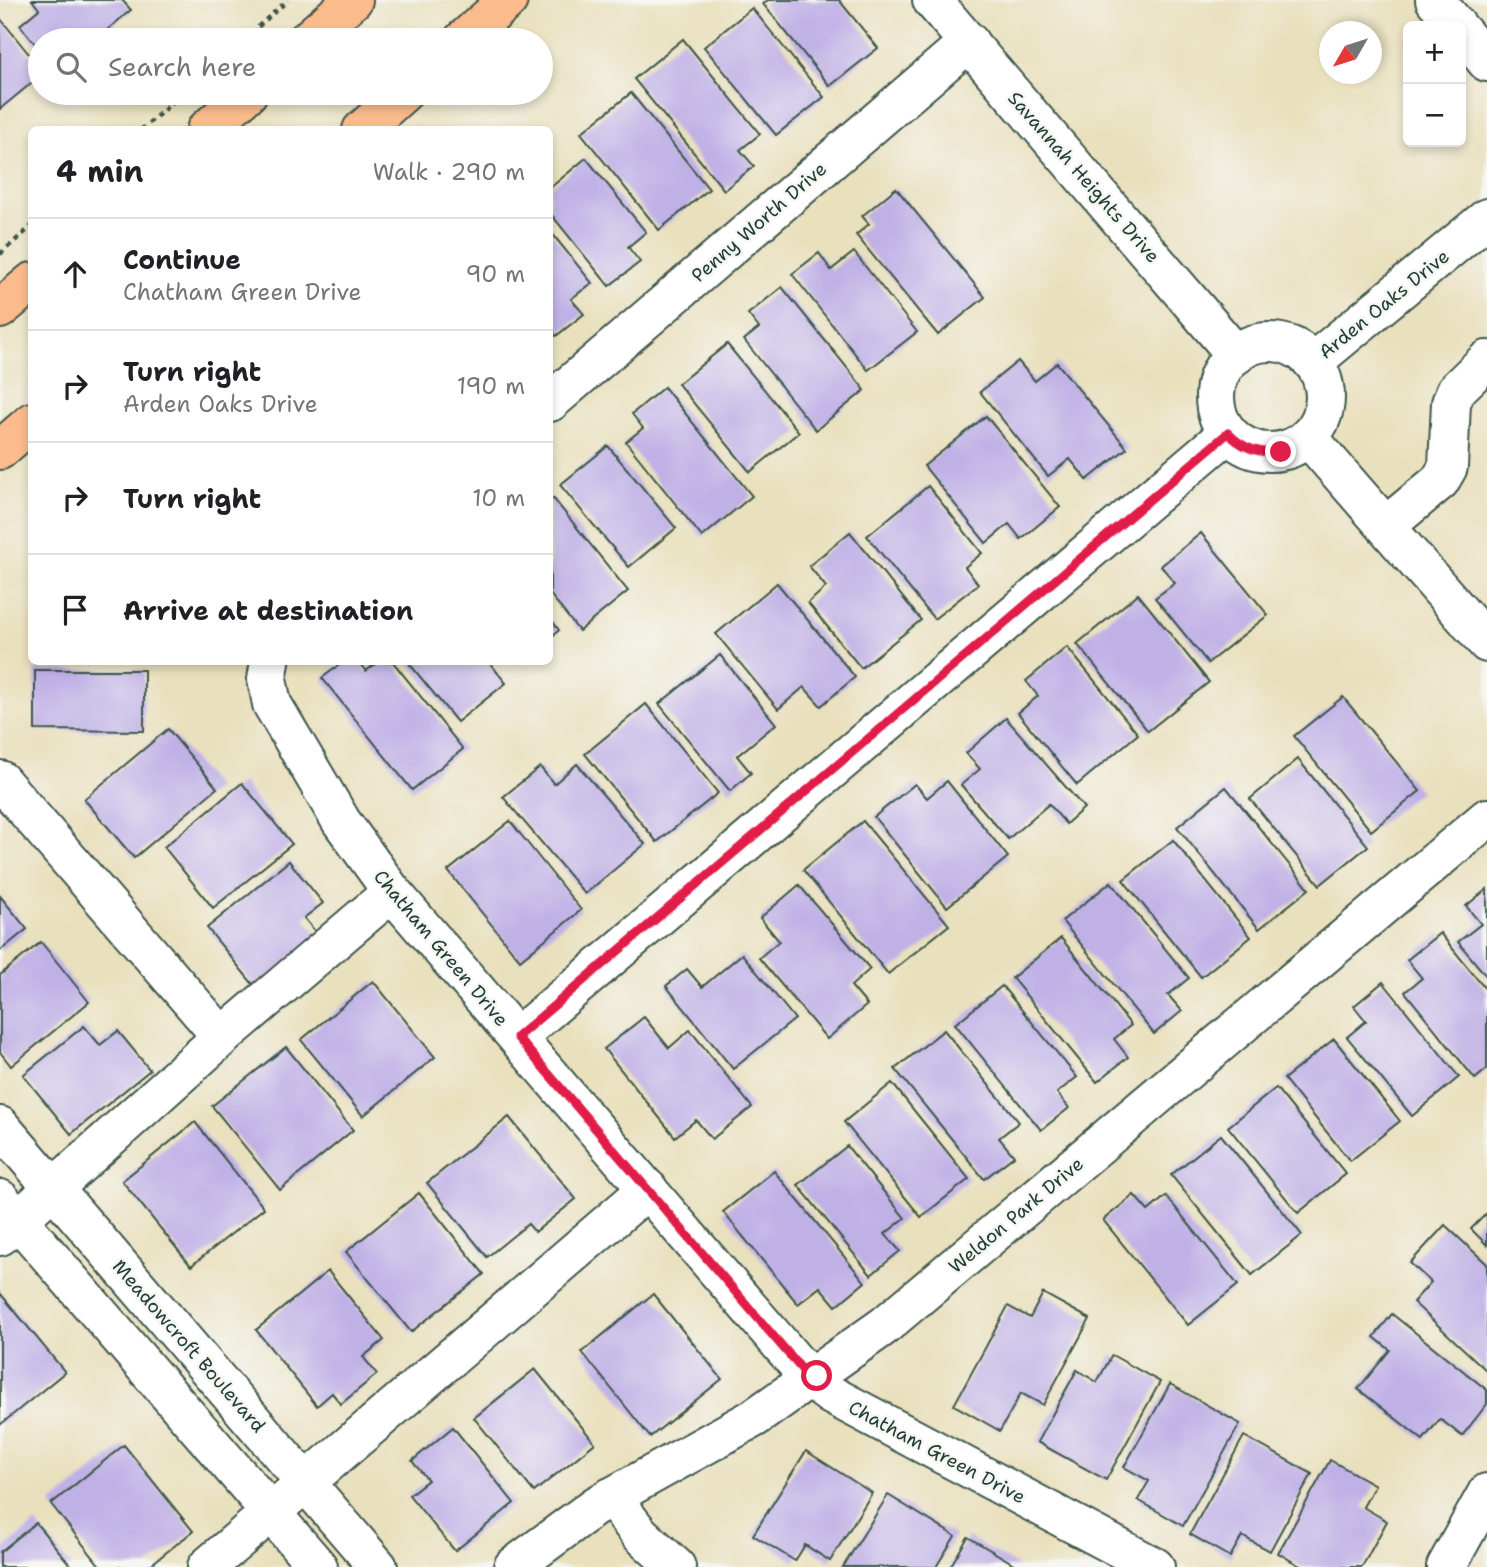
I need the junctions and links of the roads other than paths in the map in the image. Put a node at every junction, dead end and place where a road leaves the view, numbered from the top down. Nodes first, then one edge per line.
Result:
1 (352, 0) edge
2 (508, 0) edge
3 (932, 0) edge
4 (1435, 0) edge
5 (1453, 21) edge
6 (320, 28) edge
7 (476, 28) edge
8 (1466, 37) edge
9 (968, 42) junction
10 (1487, 62) edge
11 (234, 105) edge
12 (390, 105) edge
13 (211, 126) edge
14 (366, 126) edge
15 (1487, 218) edge
16 (28, 285) edge
17 (0, 309) edge
18 (1236, 355) junction
19 (1487, 360) edge
20 (1313, 362) junction
21 (553, 399) edge
22 (28, 426) edge
23 (1228, 433) junction
24 (1308, 437) junction
25 (0, 450) edge
26 (1387, 525) junction
27 (1487, 643) edge
28 (269, 667) edge
29 (0, 780) edge
30 (1487, 818) edge
31 (392, 892) junction
32 (222, 1037) junction
33 (517, 1037) junction
34 (0, 1126) edge
35 (54, 1189) junction
36 (648, 1189) junction
37 (6, 1218) edge
38 (811, 1380) junction
39 (306, 1483) junction
40 (1487, 1493) edge
41 (611, 1497) junction
42 (271, 1513) junction
43 (1095, 1553) edge
44 (207, 1567) edge
45 (318, 1567) edge
46 (378, 1567) edge
47 (513, 1567) edge
48 (676, 1567) edge
49 (1155, 1567) edge
50 (1446, 1567) edge

1 - 6 main road
2 - 7 main road
3 - 9 street, Savannah Heights Drive
4 - 5 street
8 - 10 street
9 - 18 street, Savannah Heights Drive
9 - 21 street, Penny Worth Drive
11 - 13 main road
12 - 14 main road
15 - 20 street, Arden Oaks Drive
16 - 17 main road
18 - 20 street
18 - 23 street
19 - 26 street
20 - 24 street
22 - 25 main road
23 - 24 street
23 - 33 street
24 - 26 street
26 - 27 street
28 - 31 street, Chatham Green Drive
29 - 32 street
30 - 38 street, Weldon Park Drive
31 - 32 street
31 - 33 street, Chatham Green Drive
32 - 35 street
33 - 36 street, Chatham Green Drive
34 - 35 street, Meadowcroft Boulevard
35 - 37 street
35 - 39 street, Meadowcroft Boulevard
36 - 38 street, Chatham Green Drive
36 - 39 street
37 - 42 street
38 - 41 street, Weldon Park Drive
38 - 43 street, Chatham Green Drive
39 - 42 street
39 - 46 street, Meadowcroft Boulevard
40 - 50 street
41 - 47 street, Weldon Park Drive
41 - 48 street
42 - 44 street
42 - 45 street
43 - 49 street, Chatham Green Drive

